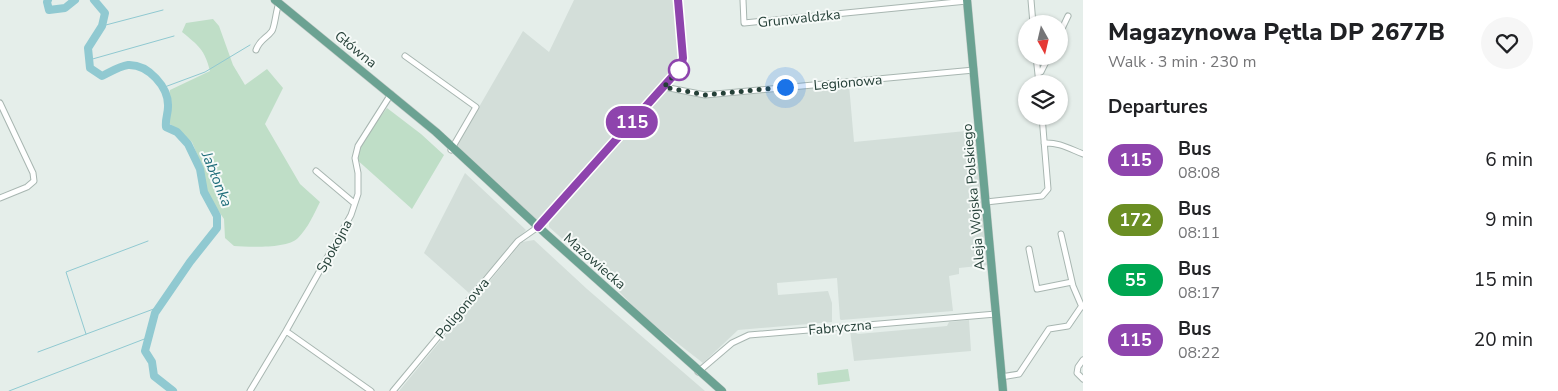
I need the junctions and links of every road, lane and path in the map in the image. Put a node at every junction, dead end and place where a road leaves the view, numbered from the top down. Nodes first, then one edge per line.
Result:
1 (678, 0) edge
2 (743, 0) edge
3 (967, 0) edge
4 (1031, 0) edge
5 (277, 2) edge
6 (1032, 15) edge
7 (256, 50) dead end
8 (405, 56) dead end
9 (1037, 65) edge
10 (1044, 65) edge
11 (974, 70) junction
12 (1038, 73) joint
13 (664, 87) junction
14 (391, 94) junction
15 (0, 103) edge
16 (1043, 125) edge
17 (1044, 143) junction
18 (452, 149) junction
19 (1083, 154) edge
20 (316, 171) dead end
21 (0, 198) edge
22 (986, 202) junction
23 (354, 203) junction
24 (536, 228) junction
25 (1061, 234) dead end
26 (1029, 249) dead end
27 (1072, 282) junction
28 (1082, 308) edge
29 (996, 314) junction
30 (286, 331) junction
31 (1083, 360) edge
32 (698, 372) junction
33 (1002, 377) junction
34 (1083, 379) edge
35 (250, 391) edge
36 (371, 391) edge
37 (393, 391) edge
38 (717, 391) edge
39 (722, 391) edge
40 (1003, 391) edge

1 - 13 street, Poligonowa
2 - 3 street, Grunwaldzka
3 - 11 main road, Aleja Wojska Polskiego
4 - 6 street
5 - 7 street
5 - 14 main road, Główna
8 - 18 street
9 - 12 street
10 - 12 street
11 - 13 street, Legionowa
11 - 22 main road, Aleja Wojska Polskiego
13 - 24 street, Poligonowa
14 - 18 main road, Główna
14 - 23 street, Spokojna
15 - 21 street
16 - 17 street
17 - 19 street
17 - 22 street
18 - 24 main road, Mazowiecka
20 - 23 street
22 - 29 main road, Aleja Wojska Polskiego
23 - 30 street, Spokojna
24 - 32 main road, Mazowiecka
24 - 37 street, Poligonowa
25 - 27 street
26 - 27 street
27 - 28 street
28 - 33 street
29 - 32 street, Fabryczna
29 - 33 main road, Aleja Wojska Polskiego
30 - 35 street, Spokojna
30 - 36 street
31 - 34 street
32 - 38 main road, Mazowiecka
32 - 39 main road, Mazowiecka
33 - 40 main road, Aleja Wojska Polskiego

